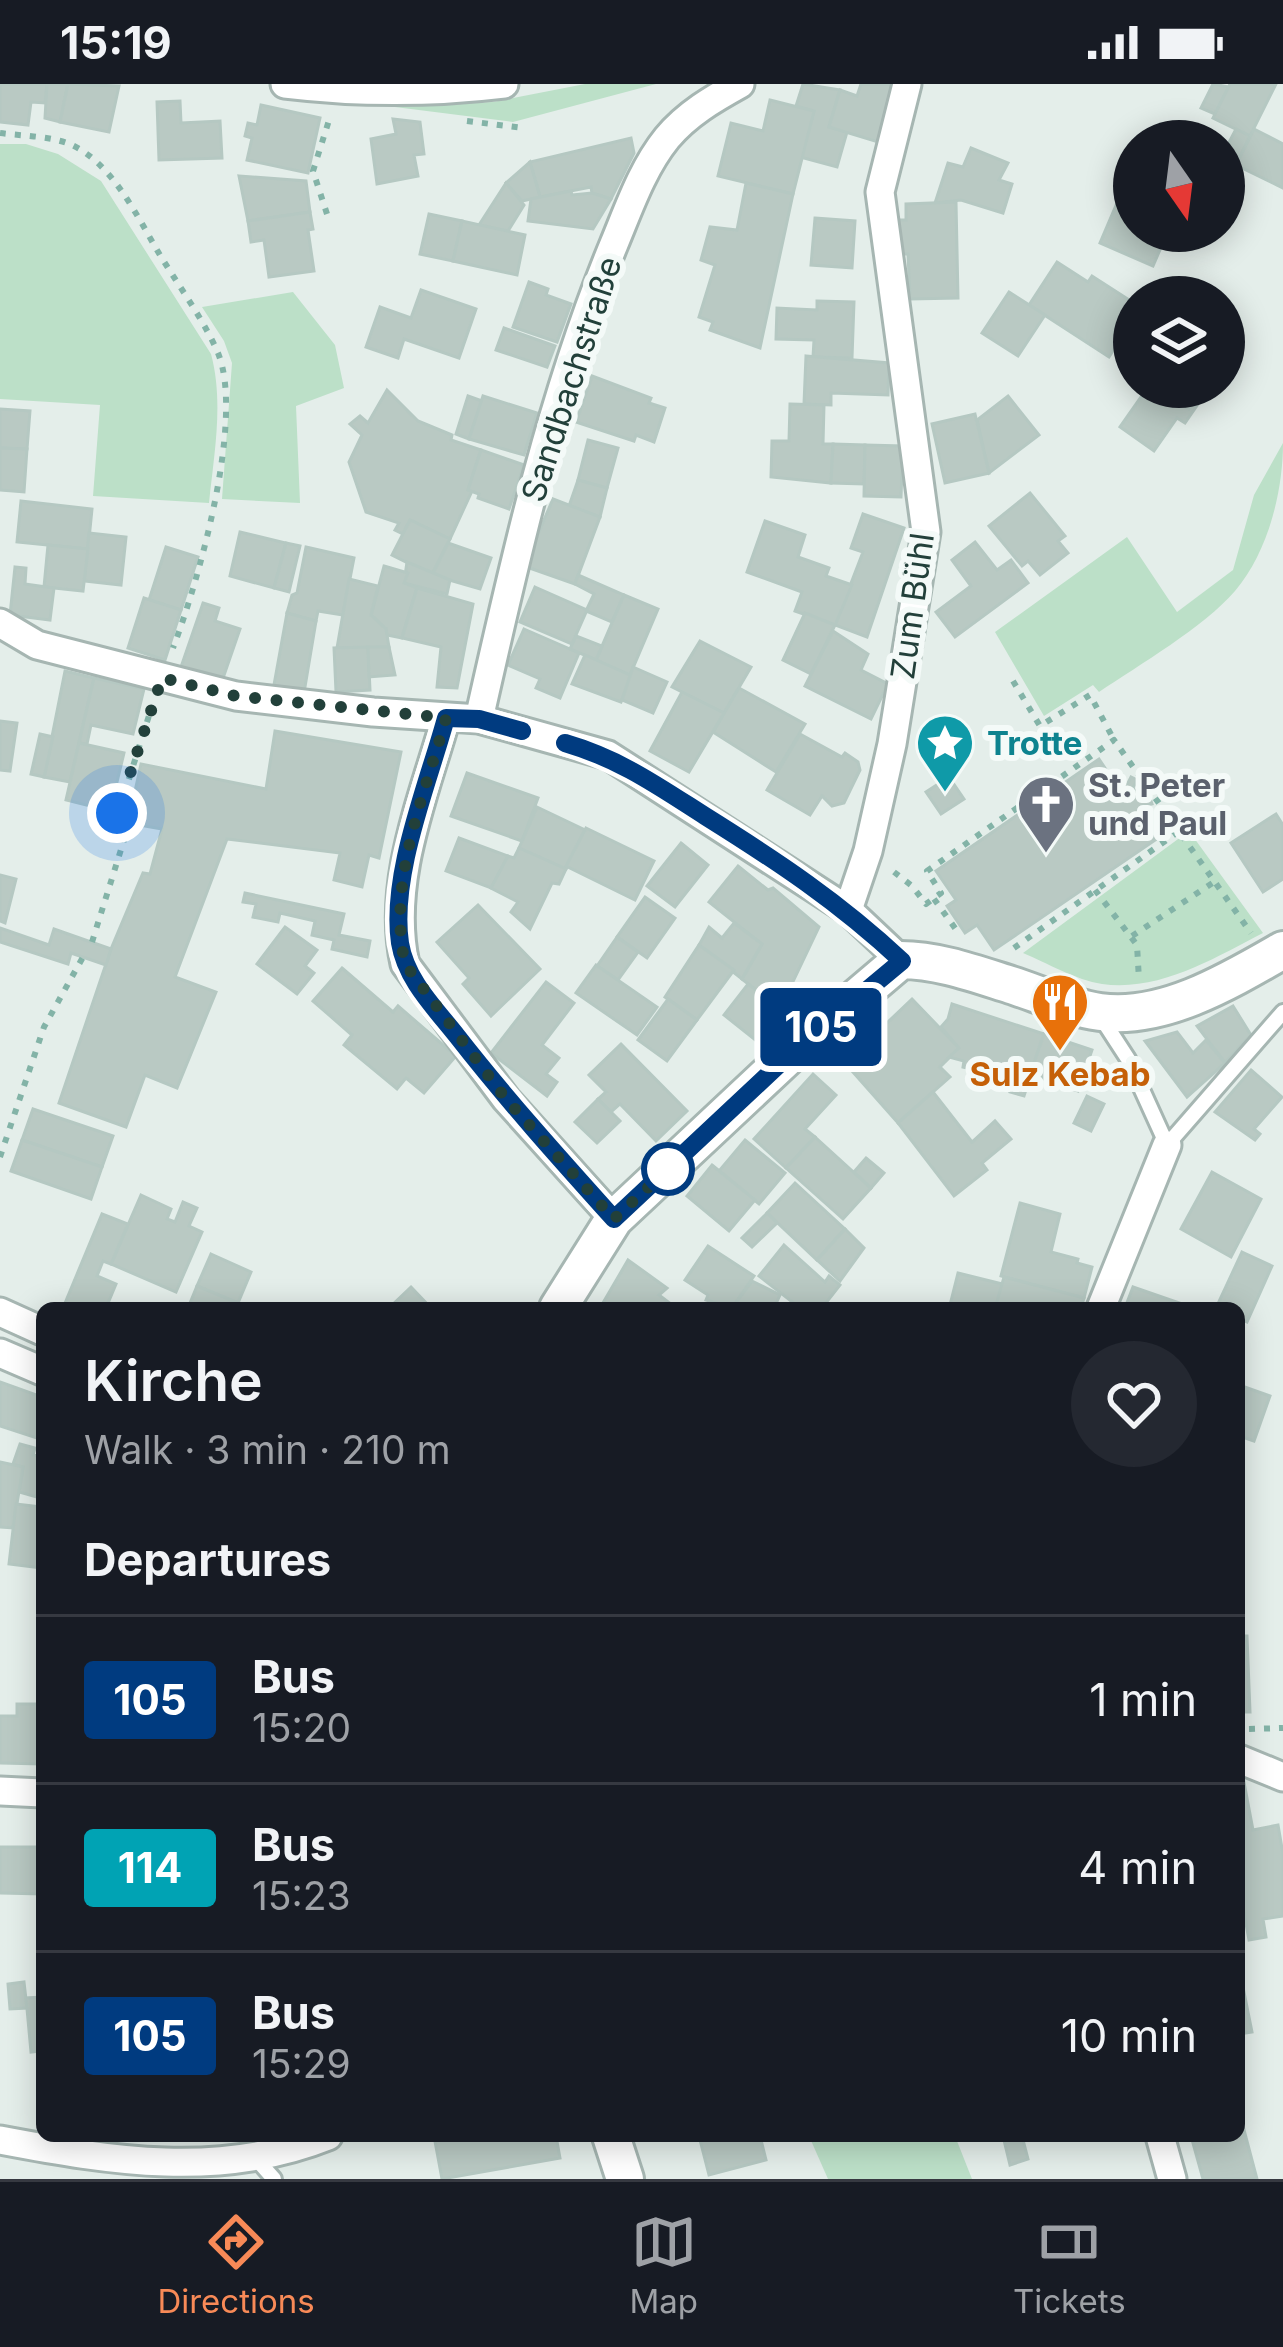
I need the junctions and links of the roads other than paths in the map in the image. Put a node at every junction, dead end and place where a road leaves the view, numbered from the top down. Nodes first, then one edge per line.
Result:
1 (285, 84) edge
2 (503, 84) edge
3 (740, 84) edge
4 (907, 84) edge
5 (0, 623) edge
6 (446, 718) junction
7 (479, 719) junction
8 (848, 910) junction
9 (1276, 954) edge
10 (902, 961) junction
11 (1097, 1012) junction
12 (1283, 1012) edge
13 (1167, 1145) junction
14 (614, 1219) junction
15 (562, 1302) edge
16 (1102, 1302) edge
17 (0, 1312) edge
18 (36, 1328) edge
19 (0, 1353) edge
20 (36, 1368) edge
21 (1245, 1761) edge
22 (1283, 1777) edge
23 (0, 1791) edge
24 (36, 1792) edge
25 (0, 2140) edge
26 (315, 2142) edge
27 (613, 2142) edge
28 (1162, 2142) edge
29 (266, 2170) edge
30 (625, 2179) edge
31 (1172, 2179) edge

1 - 2 street
3 - 7 street, Sandbachstraße
4 - 8 street, Zum Bühl
5 - 6 street
6 - 7 street
6 - 14 street
7 - 8 street
8 - 10 street
9 - 11 street
10 - 11 street
10 - 14 street
11 - 13 lane
12 - 13 lane
13 - 16 street
14 - 15 street
17 - 18 street
19 - 20 street
21 - 22 street
23 - 24 street
25 - 29 street
26 - 29 street
27 - 30 street
28 - 31 street

